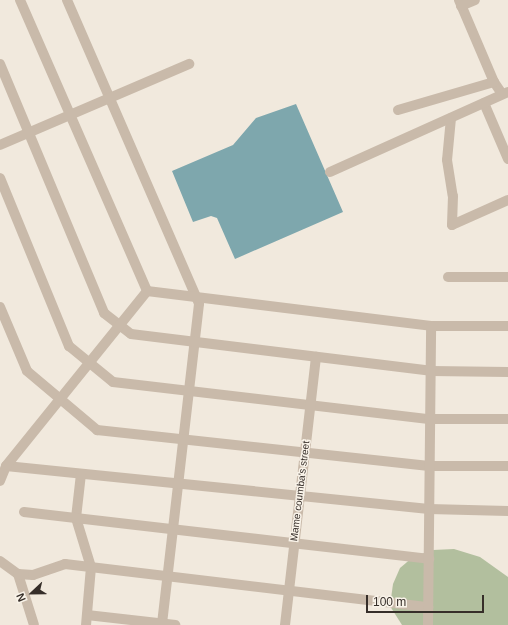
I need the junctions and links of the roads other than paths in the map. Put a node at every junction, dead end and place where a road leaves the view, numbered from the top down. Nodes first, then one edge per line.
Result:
1 (20, 0) edge
2 (67, 0) edge
3 (475, 0) edge
4 (460, 3) edge
5 (0, 64) edge
6 (189, 64) dead end
7 (494, 82) junction
8 (505, 93) edge
9 (110, 98) junction
10 (484, 103) junction
11 (398, 110) dead end
12 (70, 115) junction
13 (451, 118) junction
14 (29, 132) junction
15 (0, 144) edge
16 (508, 159) edge
17 (330, 172) dead end
18 (0, 178) edge
19 (508, 200) edge
20 (448, 277) dead end
21 (508, 278) edge
22 (147, 291) junction
23 (196, 296) junction
24 (0, 307) edge
25 (119, 325) junction
26 (431, 326) junction
27 (508, 326) edge
28 (195, 342) junction
29 (316, 357) junction
30 (89, 363) junction
31 (431, 371) junction
32 (508, 372) edge
33 (189, 391) junction
34 (60, 399) junction
35 (310, 405) junction
36 (429, 419) junction
37 (508, 419) edge
38 (184, 439) junction
39 (305, 452) junction
40 (6, 466) junction
41 (429, 466) junction
42 (508, 466) edge
43 (81, 474) junction
44 (0, 482) edge
45 (178, 484) junction
46 (300, 496) junction
47 (429, 509) junction
48 (24, 512) dead end
49 (508, 512) edge
50 (76, 518) junction
51 (173, 530) junction
52 (294, 544) junction
53 (428, 560) junction
54 (0, 561) edge
55 (91, 567) junction
56 (18, 574) junction
57 (168, 576) junction
58 (289, 590) junction
59 (428, 606) junction
60 (87, 620) edge
61 (162, 624) edge
62 (34, 625) edge
63 (175, 625) edge
64 (285, 625) edge
65 (428, 625) edge

1 - 12 street
2 - 9 street
3 - 4 street
4 - 7 street
5 - 14 street
6 - 9 street
7 - 8 street
7 - 11 street
8 - 10 street
9 - 12 street
9 - 23 street
10 - 13 street
10 - 16 street
12 - 14 street
12 - 22 street
13 - 17 street
13 - 19 street
14 - 15 street
14 - 25 street
18 - 30 street
20 - 21 street
22 - 23 street
22 - 25 street
23 - 26 street
23 - 28 street
24 - 34 street
25 - 28 street
25 - 30 street
26 - 27 street
26 - 31 street
28 - 29 street
28 - 33 street
29 - 31 street
29 - 35 street, Mame coumba's street
30 - 33 street
30 - 34 street
31 - 32 street
31 - 36 street
33 - 35 street
33 - 38 street
34 - 38 street
34 - 40 street
35 - 36 street
35 - 39 street, Mame coumba's street
36 - 37 street
36 - 41 street
38 - 39 street
38 - 45 street
39 - 41 street
39 - 46 street, Mame coumba's street
40 - 43 street
40 - 44 street
41 - 42 street
41 - 47 street
43 - 45 street
43 - 50 street
45 - 46 street
45 - 51 street
46 - 47 street
46 - 52 street, Mame coumba's street
47 - 49 street
47 - 53 street
48 - 50 street
50 - 51 street
50 - 55 street
51 - 52 street
51 - 57 street
52 - 53 street
52 - 58 street, Mame coumba's street
53 - 59 street
54 - 56 street
55 - 56 street
55 - 57 street
55 - 60 street
56 - 62 street
57 - 58 street
57 - 61 street
58 - 59 street
58 - 64 street, Mame coumba's street
59 - 65 street
60 - 61 street
61 - 63 street

